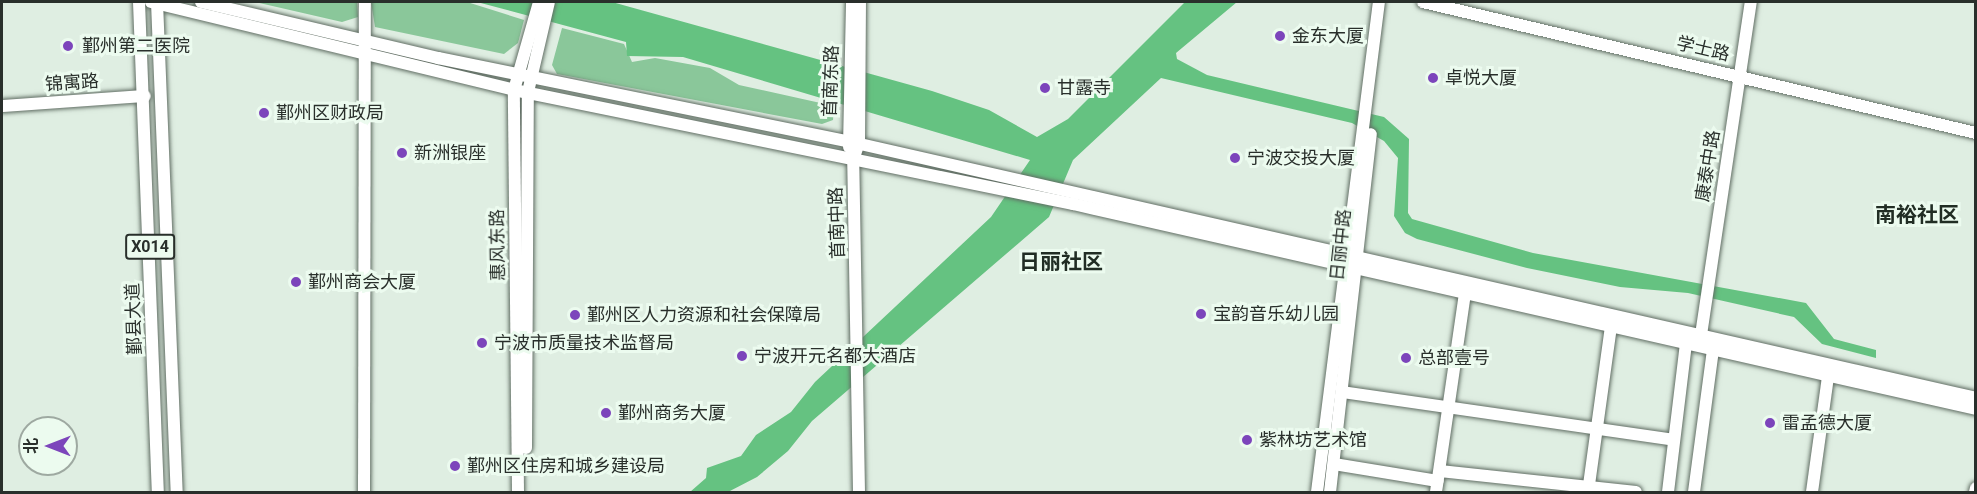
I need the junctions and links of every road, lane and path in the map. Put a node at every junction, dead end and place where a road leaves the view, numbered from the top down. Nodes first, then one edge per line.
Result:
1 (139, 2) edge
2 (155, 2) edge
3 (201, 2) edge
4 (365, 2) edge
5 (539, 2) edge
6 (549, 2) edge
7 (852, 2) edge
8 (860, 2) edge
9 (1379, 2) edge
10 (1386, 2) edge
11 (1423, 2) edge
12 (1751, 2) edge
13 (537, 27) junction
14 (367, 46) junction
15 (854, 63) junction
16 (525, 76) junction
17 (1740, 76) junction
18 (514, 90) junction
19 (528, 92) junction
20 (145, 96) junction
21 (1372, 100) junction
22 (2, 106) edge
23 (1976, 133) edge
24 (854, 138) junction
25 (853, 160) junction
26 (1351, 262) junction
27 (1465, 293) junction
28 (1611, 326) junction
29 (1701, 335) junction
30 (1686, 344) junction
31 (1713, 350) junction
32 (1828, 376) junction
33 (1342, 392) junction
34 (1976, 398) edge
35 (1976, 409) edge
36 (1449, 410) junction
37 (1596, 430) junction
38 (1674, 440) junction
39 (1334, 464) junction
40 (1438, 481) edge
41 (1976, 488) edge
42 (1588, 490) edge
43 (158, 492) edge
44 (177, 492) edge
45 (364, 492) edge
46 (518, 492) edge
47 (526, 492) edge
48 (860, 492) edge
49 (1317, 492) edge
50 (1330, 492) edge
51 (1636, 492) edge
52 (1668, 492) edge
53 (1694, 492) edge
54 (1812, 492) edge
55 (1975, 492) edge

1 - 20 main road, 鄞县大道 / X014
2 - 14 main road
2 - 44 main road, 鄞县大道 / X014
3 - 14 main road
4 - 14 main road
5 - 13 main road, 惠风东路
6 - 13 main road, 惠风东路
7 - 15 main road, 首南东路
8 - 15 main road, 首南东路
9 - 21 main road
10 - 21 main road, 日丽中路
11 - 17 main road, 学士路
12 - 17 main road, 康泰中路
13 - 16 main road, 惠风东路
14 - 16 main road
14 - 18 main road
14 - 45 main road
15 - 24 main road
15 - 24 main road, 首南东路
16 - 18 main road, 惠风东路
16 - 19 main road, 惠风东路
16 - 24 main road
17 - 23 main road, 学士路
17 - 29 main road, 康泰中路
18 - 19 main road
18 - 46 main road, 惠风东路
19 - 25 main road
19 - 47 main road, 惠风东路
20 - 22 main road, 锦寓路
20 - 43 main road, 鄞县大道 / X014
21 - 26 main road, 日丽中路
24 - 25 main road, 首南中路
24 - 26 main road
25 - 26 main road
25 - 48 main road, 首南中路
26 - 27 main road
26 - 29 main road
26 - 33 main road, 日丽中路
26 - 49 main road, 日丽中路
27 - 28 main road
27 - 36 main road
28 - 30 main road
28 - 37 main road
29 - 30 main road
29 - 31 main road
29 - 34 main road
30 - 31 main road
30 - 38 main road
31 - 32 main road
31 - 53 main road
32 - 35 main road
32 - 54 main road
33 - 36 main road
33 - 39 main road, 日丽中路
36 - 37 main road
36 - 40 main road
37 - 38 main road
37 - 42 main road
38 - 52 main road
39 - 40 main road
39 - 50 main road, 日丽中路
40 - 42 main road
41 - 55 main road
42 - 51 main road

